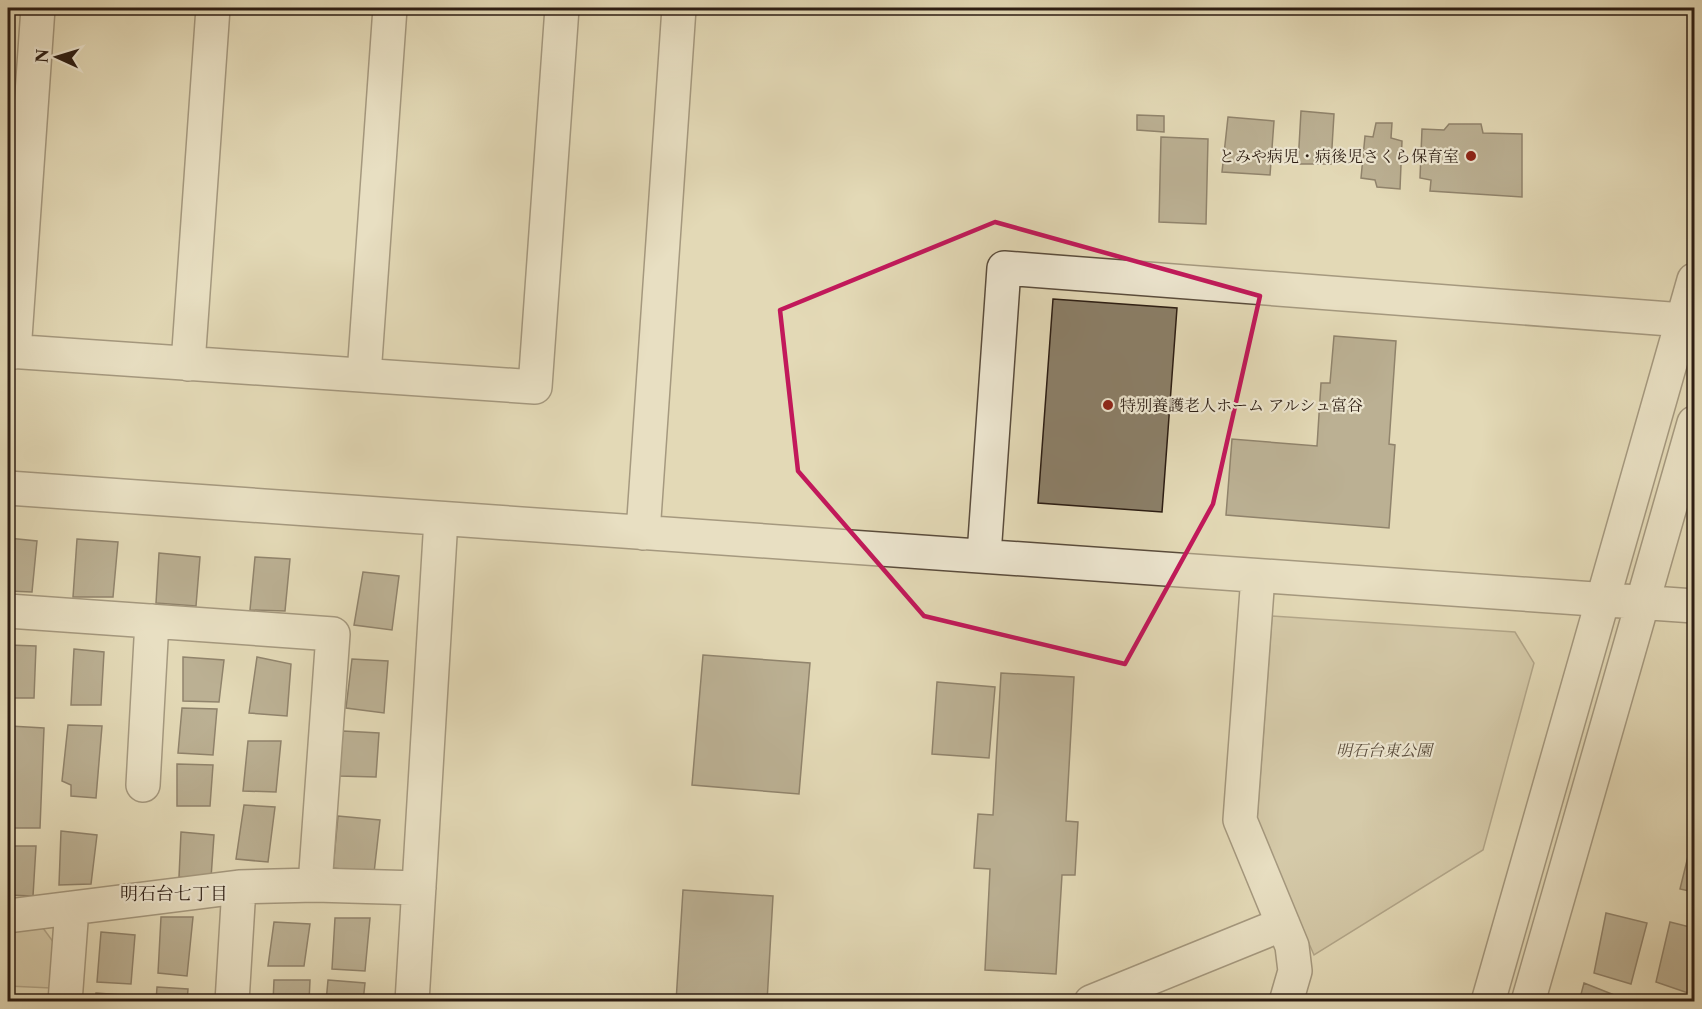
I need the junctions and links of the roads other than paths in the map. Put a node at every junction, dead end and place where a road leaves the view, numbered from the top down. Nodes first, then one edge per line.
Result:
1 (38, 8) edge
2 (213, 8) edge
3 (390, 8) edge
4 (561, 8) edge
5 (679, 8) edge
6 (1695, 280) edge
7 (1683, 320) junction
8 (11, 352) edge
9 (188, 364) junction
10 (364, 375) junction
11 (1695, 423) edge
12 (8, 488) edge
13 (441, 519) junction
14 (643, 533) junction
15 (984, 555) junction
16 (1258, 576) junction
17 (1603, 599) junction
18 (1643, 603) junction
19 (1695, 606) edge
20 (8, 611) edge
21 (152, 621) junction
22 (143, 785) dead end
23 (315, 885) junction
24 (239, 887) junction
25 (419, 888) junction
26 (72, 908) junction
27 (8, 916) edge
28 (1283, 924) junction
29 (65, 1002) edge
30 (232, 1002) edge
31 (412, 1002) edge
32 (1091, 1002) edge
33 (1286, 1002) edge
34 (1488, 1002) edge
35 (1528, 1002) edge

1 - 8 street
2 - 9 street
3 - 10 street
4 - 10 street
5 - 14 street
6 - 7 street
7 - 15 street
7 - 17 street
8 - 9 street
9 - 10 street
11 - 18 street
12 - 13 street
13 - 14 street
13 - 25 street
14 - 15 street
15 - 16 street
16 - 17 street
16 - 28 street
17 - 18 street
17 - 34 street
18 - 19 street
18 - 35 street
20 - 21 street
21 - 22 street
21 - 23 street
23 - 24 street
23 - 25 street
24 - 26 street
24 - 30 street
25 - 31 street
26 - 27 street
26 - 29 street
28 - 32 street
28 - 33 street

